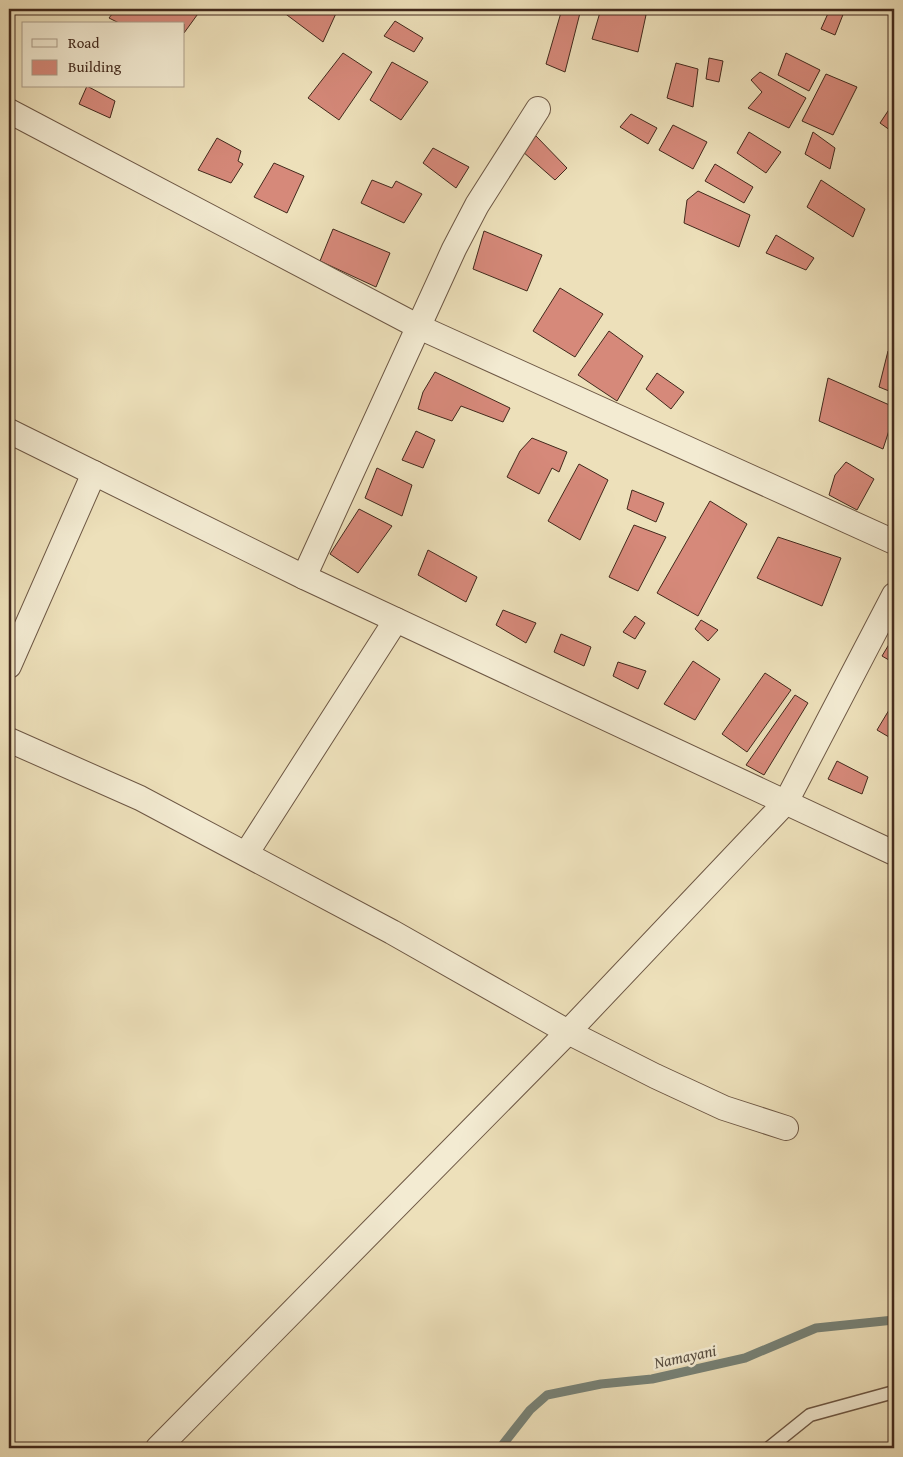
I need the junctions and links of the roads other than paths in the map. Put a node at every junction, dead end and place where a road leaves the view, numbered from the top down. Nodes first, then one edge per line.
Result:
1 (538, 109) dead end
2 (9, 111) edge
3 (419, 327) junction
4 (9, 431) edge
5 (94, 473) junction
6 (894, 542) edge
7 (304, 577) junction
8 (894, 595) edge
9 (396, 620) junction
10 (9, 666) edge
11 (9, 740) edge
12 (786, 802) junction
13 (894, 853) edge
14 (246, 854) junction
15 (568, 1032) junction
16 (786, 1128) dead end
17 (894, 1392) edge
18 (158, 1448) edge
19 (769, 1448) edge

1 - 3 street
2 - 3 street
3 - 6 street
3 - 7 street
4 - 5 street
5 - 7 street
5 - 10 street
7 - 9 street
8 - 12 street
9 - 12 street
9 - 14 street
11 - 14 street
12 - 13 street
12 - 15 street
14 - 15 street
15 - 16 street
15 - 18 street
17 - 19 lane

